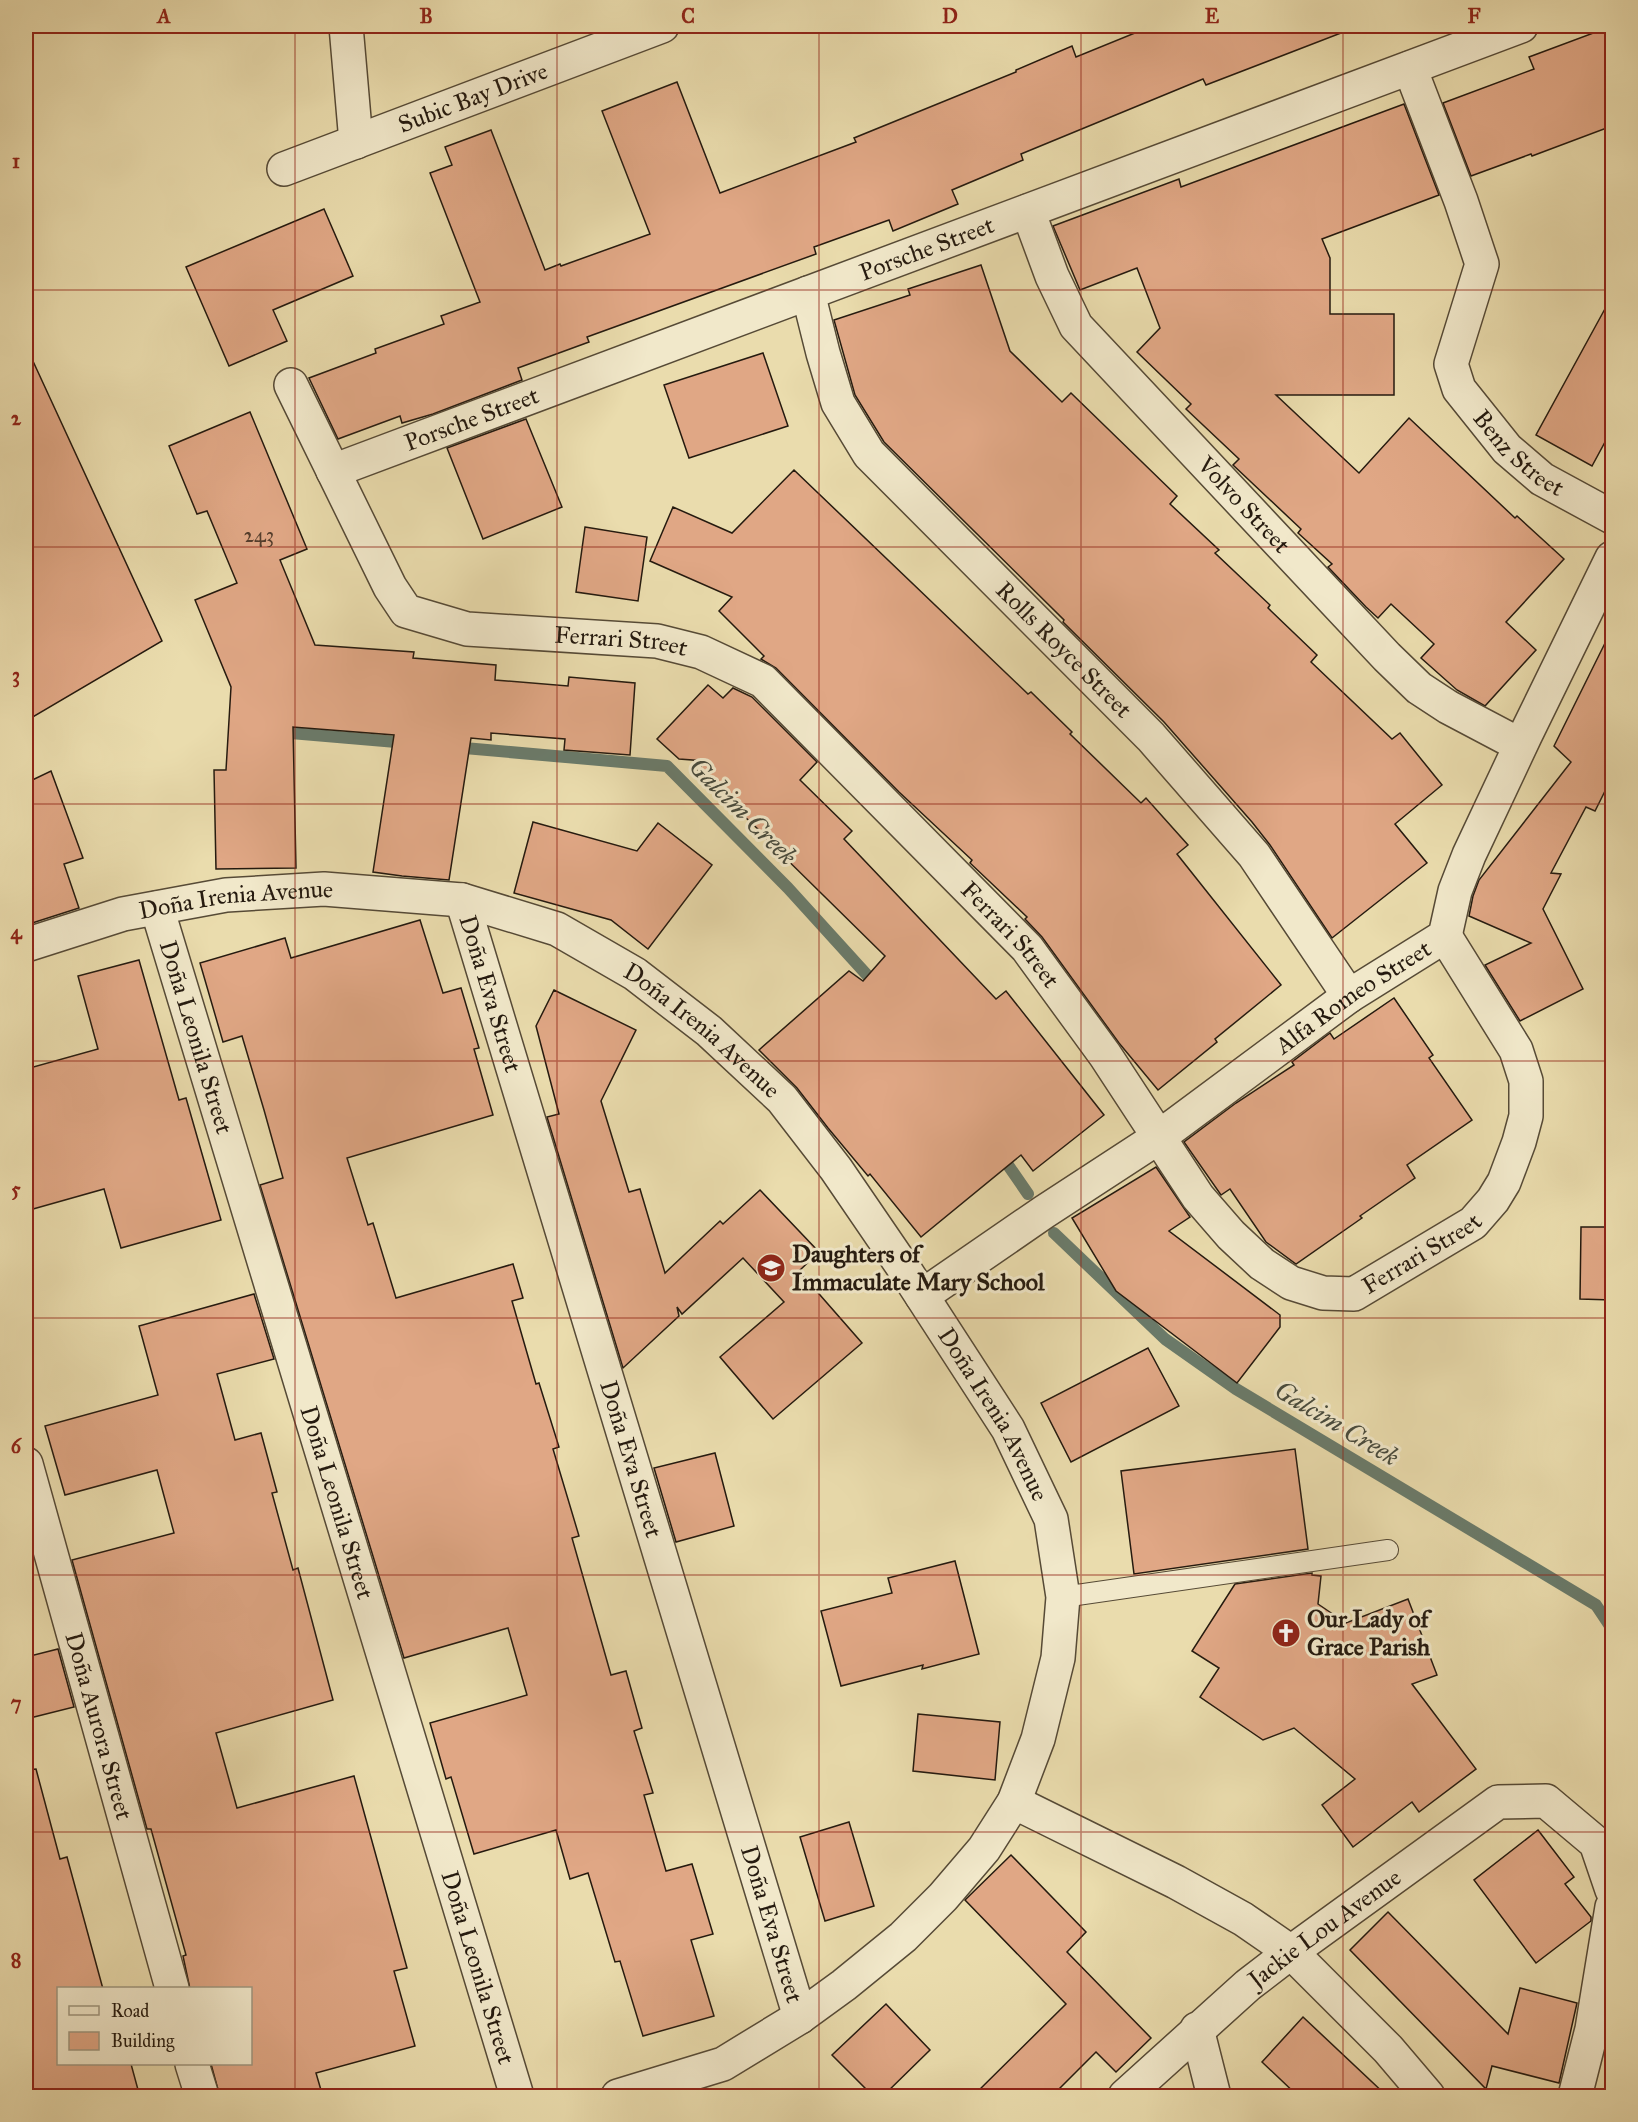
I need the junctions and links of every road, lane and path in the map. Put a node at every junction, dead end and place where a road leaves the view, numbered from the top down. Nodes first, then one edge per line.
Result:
1 (346, 26) edge
2 (662, 26) edge
3 (1521, 26) edge
4 (1410, 68) junction
5 (356, 142) junction
6 (284, 169) dead end
7 (1028, 211) junction
8 (808, 293) junction
9 (291, 385) dead end
10 (333, 471) junction
11 (1612, 517) edge
12 (1612, 558) edge
13 (1520, 745) junction
14 (462, 900) junction
15 (157, 908) junction
16 (1445, 936) junction
17 (26, 945) edge
18 (1349, 996) junction
19 (1159, 1137) junction
20 (922, 1296) junction
21 (26, 1464) edge
22 (1388, 1551) dead end
23 (1063, 1597) junction
24 (1014, 1802) junction
25 (1612, 1890) edge
26 (1612, 1906) edge
27 (1291, 1952) junction
28 (171, 1987) edge
29 (801, 2017) junction
30 (1197, 2029) junction
31 (192, 2065) edge
32 (202, 2097) edge
33 (517, 2097) edge
34 (618, 2097) edge
35 (1125, 2097) edge
36 (1214, 2097) edge
37 (1428, 2097) edge
38 (1575, 2097) edge

1 - 5 street
2 - 5 street, Subic Bay Drive
3 - 4 street, Porsche Street
4 - 7 street, Porsche Street
4 - 11 street, Benz Street
5 - 6 street, Subic Bay Drive
7 - 8 street, Porsche Street
7 - 13 street, Volvo Street
8 - 10 street, Porsche Street
8 - 18 street, Rolls Royce Street
9 - 10 street, Ferrari Street
10 - 19 street, Ferrari Street
12 - 13 street, Alfa Romeo Street
13 - 16 street, Alfa Romeo Street
14 - 15 street, Doña Irenia Avenue
14 - 20 street, Doña Irenia Avenue
14 - 29 street, Doña Eva Street
15 - 17 street, Doña Irenia Avenue
15 - 33 street, Doña Leonila Street
16 - 18 street, Alfa Romeo Street
16 - 19 street, Ferrari Street
18 - 19 street, Alfa Romeo Street
19 - 20 street, Alfa Romeo Street
20 - 23 street, Doña Irenia Avenue
21 - 28 street, Doña Aurora Street
22 - 23 lane
23 - 24 street, Doña Irenia Avenue
24 - 27 street
24 - 29 street, Doña Irenia Avenue
25 - 27 street, Jackie Lou Avenue
26 - 38 street
27 - 30 street, Jackie Lou Avenue
27 - 37 street
29 - 34 street, Doña Irenia Avenue
30 - 35 street, Jackie Lou Avenue
30 - 36 street
31 - 32 street

